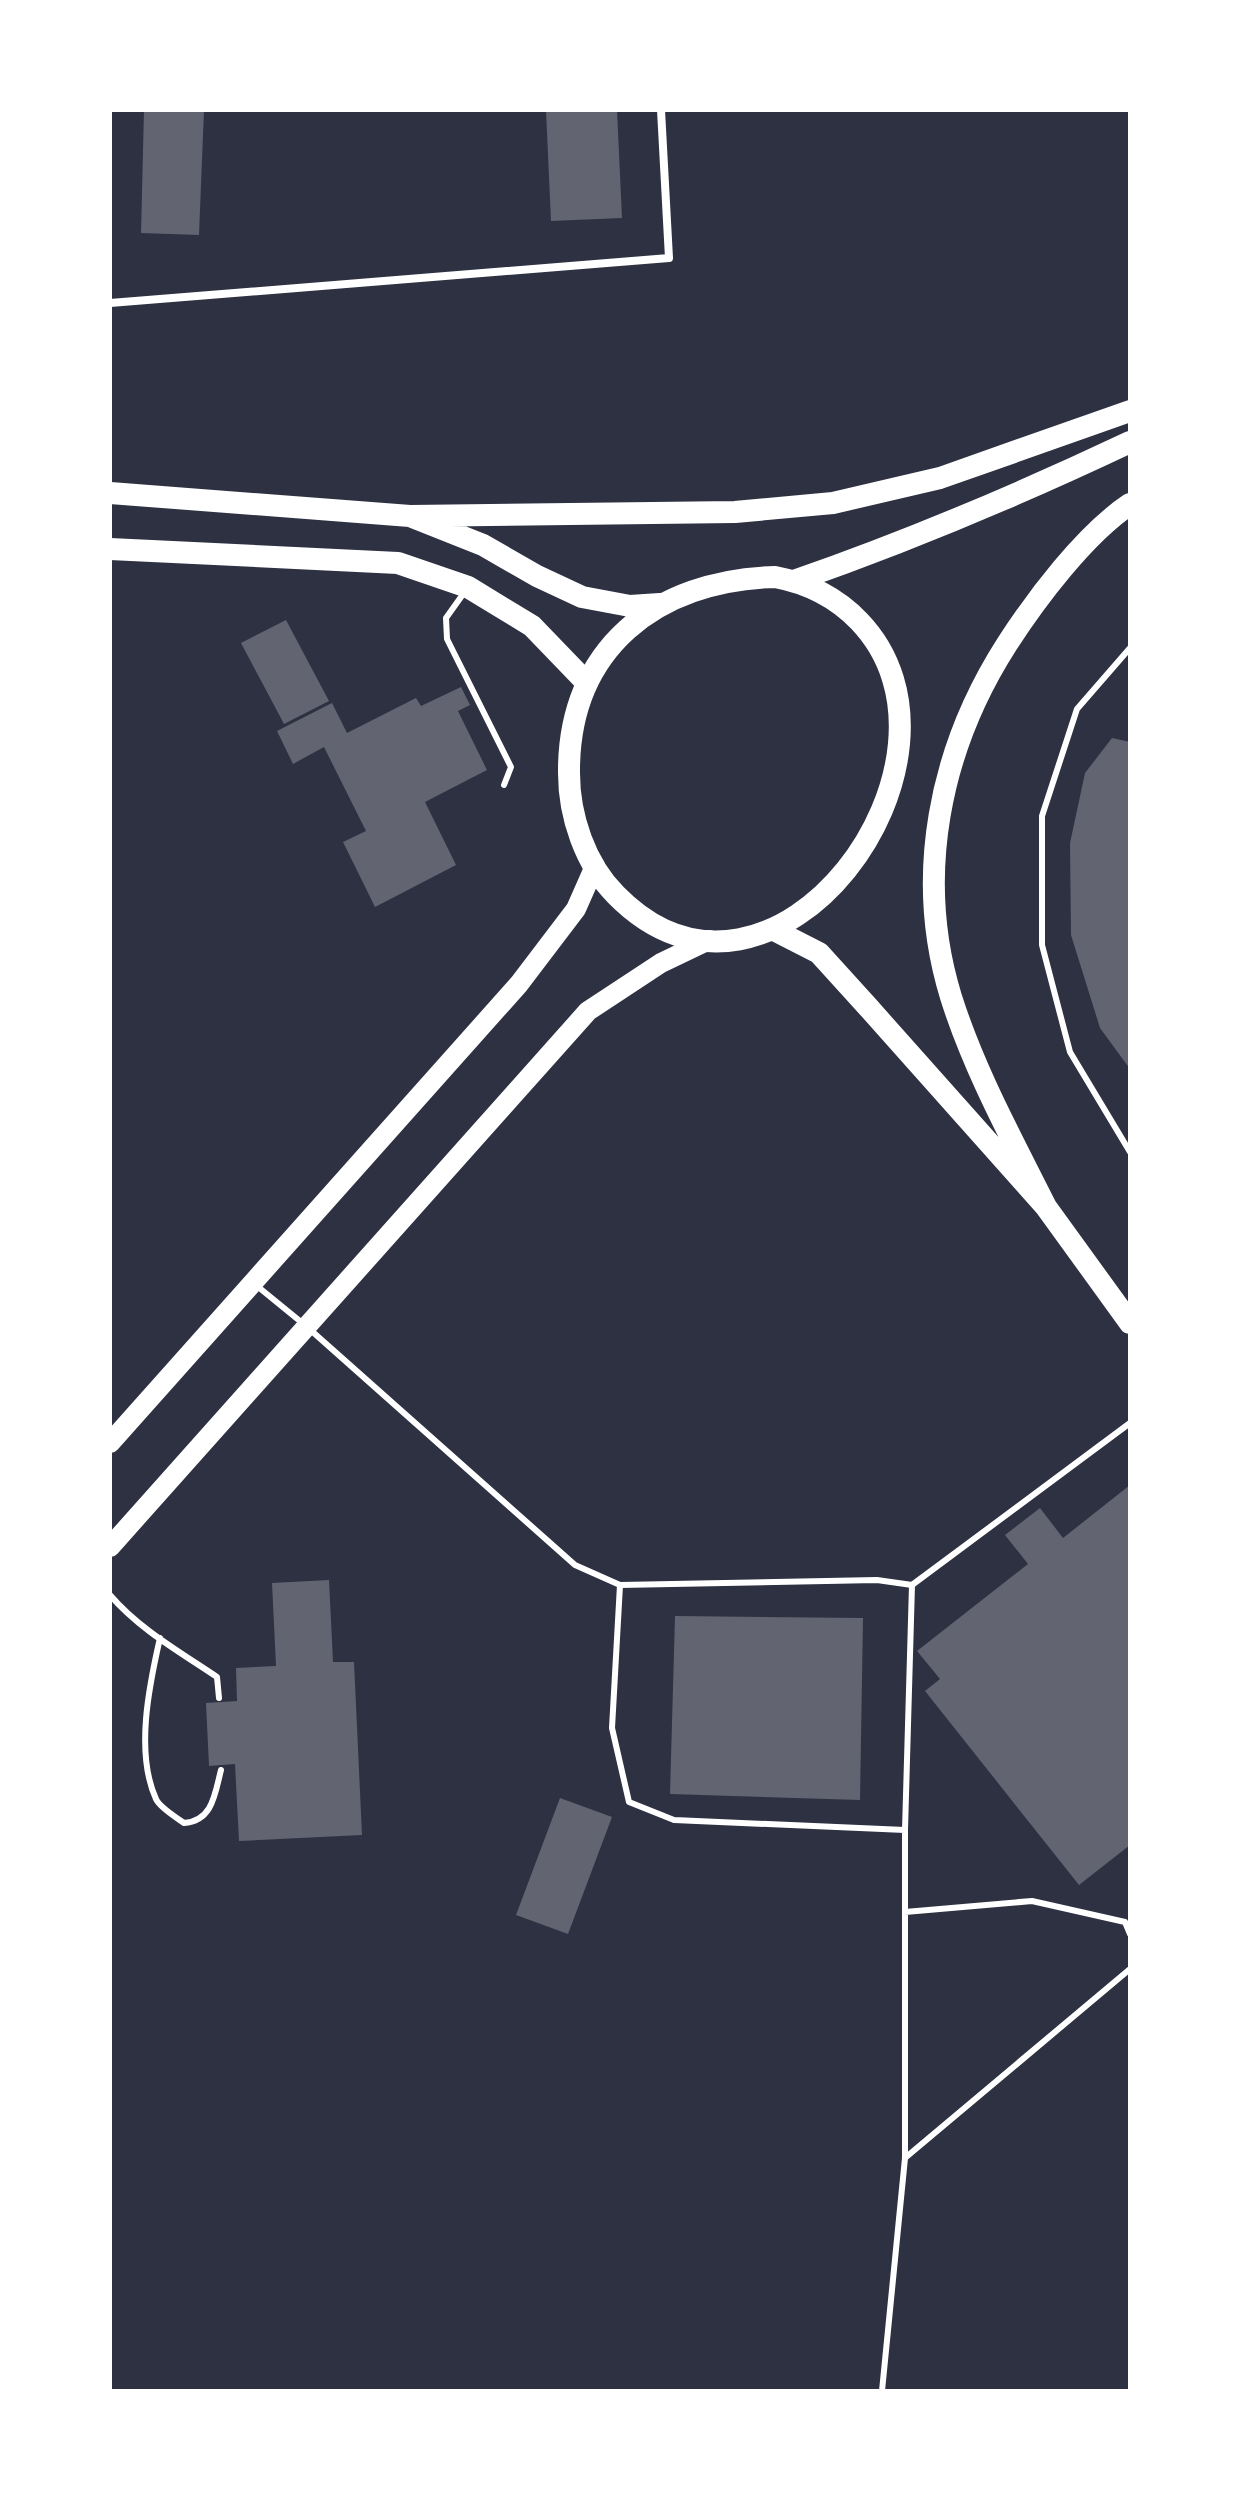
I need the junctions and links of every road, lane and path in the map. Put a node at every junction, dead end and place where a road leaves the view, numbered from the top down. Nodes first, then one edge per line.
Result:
1 (661, 110) edge
2 (110, 303) edge
3 (1130, 411) edge
4 (1130, 442) edge
5 (110, 493) edge
6 (1130, 504) edge
7 (410, 516) junction
8 (110, 549) edge
9 (794, 581) junction
10 (468, 587) junction
11 (662, 604) junction
12 (1130, 648) edge
13 (586, 682) junction
14 (504, 785) dead end
15 (595, 866) junction
16 (774, 930) junction
17 (709, 940) junction
18 (1130, 1152) edge
19 (1046, 1207) junction
20 (253, 1282) junction
21 (1130, 1323) edge
22 (306, 1326) junction
23 (1130, 1423) edge
24 (110, 1443) edge
25 (110, 1547) edge
26 (620, 1585) junction
27 (912, 1585) junction
28 (110, 1595) edge
29 (160, 1638) junction
30 (219, 1698) dead end
31 (221, 1770) dead end
32 (905, 1830) junction
33 (905, 1912) junction
34 (1130, 1934) edge
35 (1130, 1969) edge
36 (905, 2158) junction
37 (882, 2391) edge

1 - 2 street
3 - 7 highway
4 - 9 highway
5 - 7 highway
6 - 19 highway
7 - 11 highway
8 - 10 highway
9 - 11 highway
9 - 16 highway
10 - 13 highway
10 - 14 lane
11 - 13 highway
12 - 18 lane
13 - 15 highway
15 - 17 highway
15 - 20 main road
16 - 17 highway
16 - 19 highway
17 - 22 main road
19 - 21 highway
20 - 22 lane
20 - 24 main road
22 - 25 main road
22 - 26 lane
23 - 27 lane
26 - 27 lane
26 - 32 lane
27 - 32 lane
28 - 29 lane
29 - 30 lane
29 - 31 lane
32 - 33 lane
33 - 34 lane
33 - 36 lane
35 - 36 lane
36 - 37 lane

